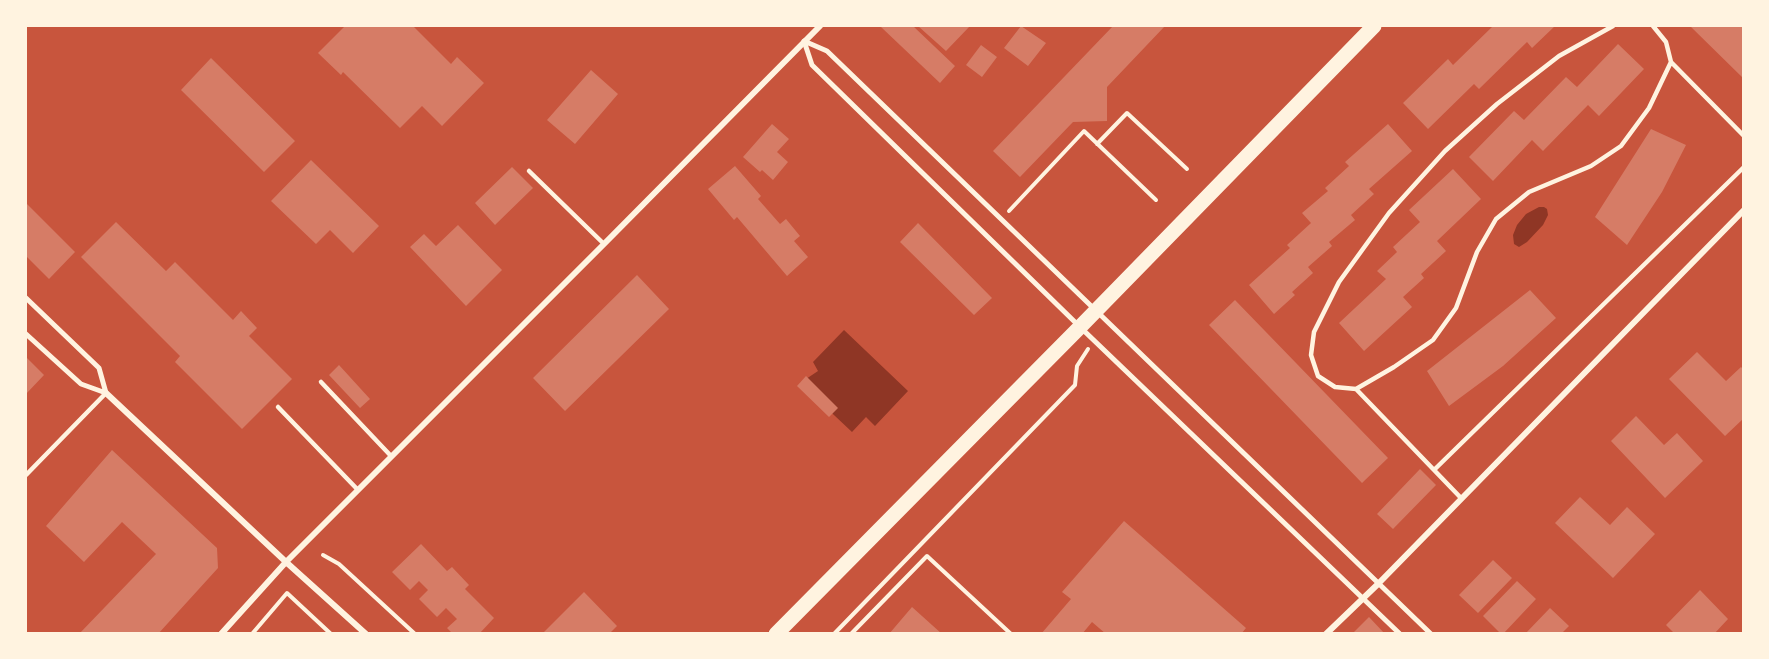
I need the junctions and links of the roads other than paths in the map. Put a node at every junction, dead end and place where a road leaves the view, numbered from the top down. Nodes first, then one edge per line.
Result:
1 (820, 26) edge
2 (1374, 26) edge
3 (1613, 26) edge
4 (1653, 26) edge
5 (804, 41) junction
6 (1671, 62) junction
7 (1743, 136) edge
8 (1743, 167) edge
9 (529, 171) dead end
10 (1743, 210) edge
11 (604, 244) junction
12 (26, 298) edge
13 (1096, 310) junction
14 (1080, 327) junction
15 (26, 334) edge
16 (321, 382) dead end
17 (1356, 389) junction
18 (106, 393) junction
19 (278, 407) dead end
20 (391, 456) junction
21 (1434, 470) junction
22 (26, 475) edge
23 (358, 489) junction
24 (1461, 498) junction
25 (286, 562) junction
26 (1378, 584) junction
27 (1362, 597) junction
28 (221, 633) edge
29 (366, 633) edge
30 (776, 633) edge
31 (1326, 633) edge
32 (1400, 633) edge
33 (1431, 633) edge

1 - 5 street
2 - 13 main road
3 - 17 lane
4 - 6 lane
5 - 11 street
5 - 13 street
5 - 14 street
6 - 7 lane
6 - 17 lane
8 - 21 lane
9 - 11 lane
10 - 24 street
11 - 20 street
12 - 18 street
13 - 14 main road
13 - 26 street
14 - 27 street
14 - 30 main road
15 - 18 street
16 - 20 lane
17 - 21 lane
18 - 22 lane
18 - 25 street
19 - 23 lane
20 - 23 street
21 - 24 lane
23 - 25 street
24 - 26 street
25 - 28 street
25 - 29 street
26 - 27 street
26 - 33 street
27 - 31 street
27 - 32 street

